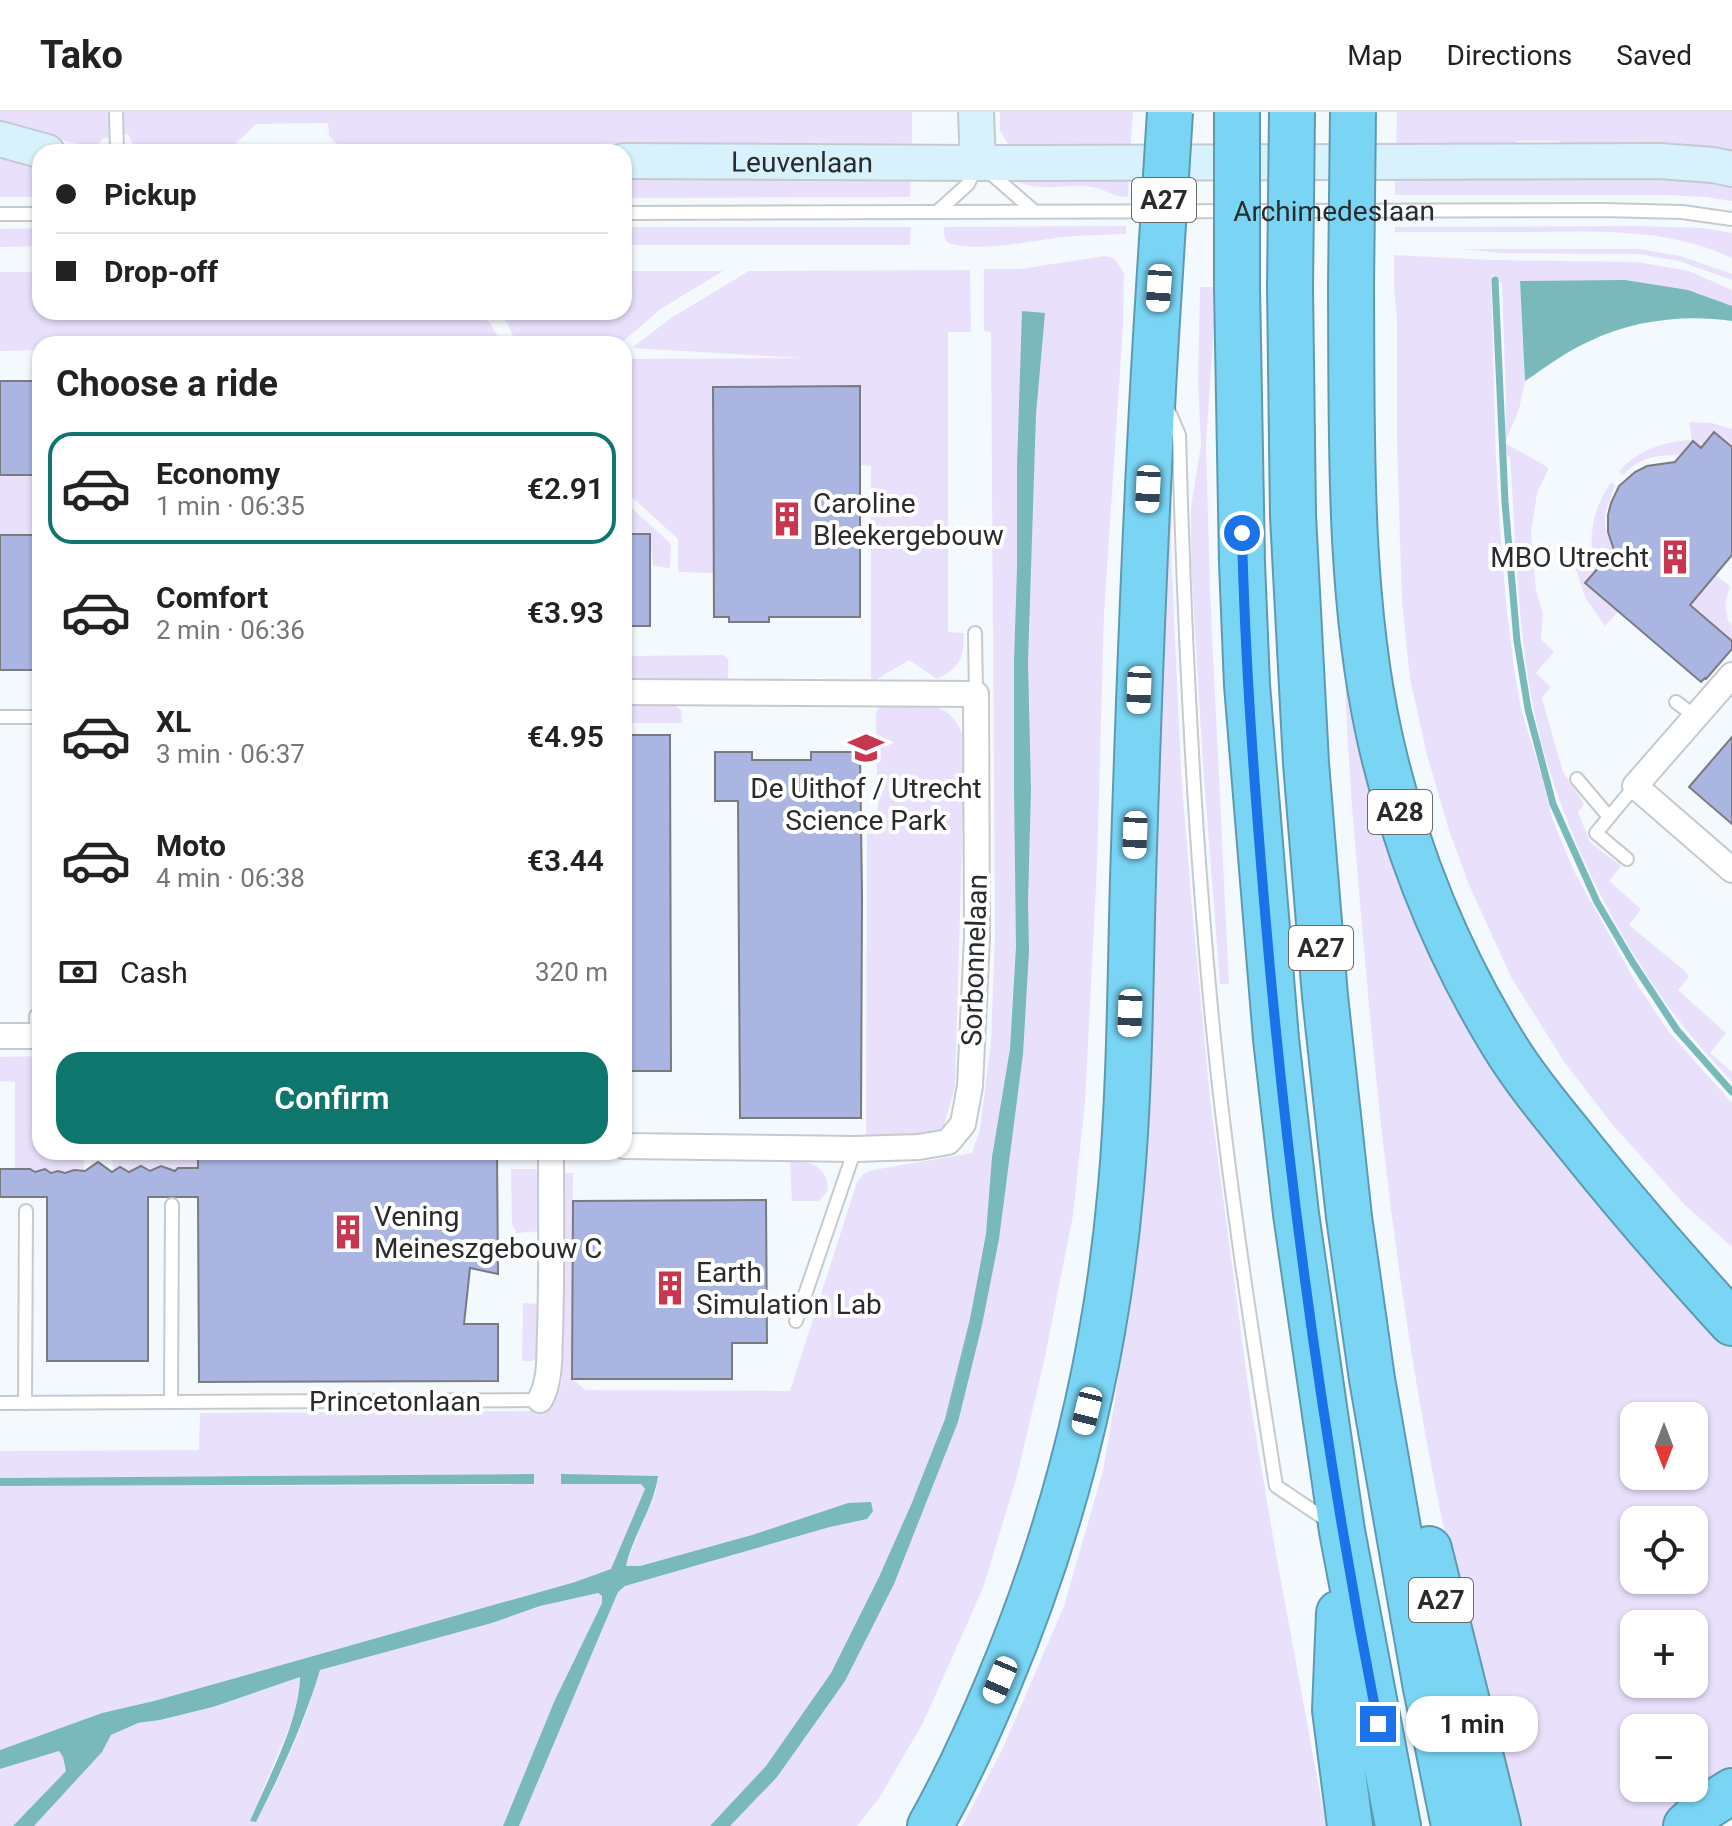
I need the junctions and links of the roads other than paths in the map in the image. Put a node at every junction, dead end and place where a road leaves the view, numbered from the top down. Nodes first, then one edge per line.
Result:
1 (116, 112) edge
2 (976, 112) edge
3 (1170, 112) edge
4 (1237, 112) edge
5 (1292, 112) edge
6 (1353, 112) edge
7 (0, 139) edge
8 (117, 144) edge
9 (32, 148) edge
10 (632, 161) edge
11 (978, 163) junction
12 (1732, 169) edge
13 (1034, 211) junction
14 (937, 212) junction
15 (632, 213) edge
16 (0, 214) edge
17 (32, 214) edge
18 (1732, 219) edge
19 (1154, 375) junction
20 (975, 633) dead end
21 (1732, 675) edge
22 (632, 692) edge
23 (976, 694) junction
24 (1676, 702) dead end
25 (0, 717) edge
26 (32, 717) edge
27 (1696, 717) junction
28 (1577, 779) dead end
29 (1635, 786) junction
30 (1609, 817) junction
31 (1627, 859) dead end
32 (1732, 870) edge
33 (32, 1029) edge
34 (0, 1036) edge
35 (1544, 1102) junction
36 (632, 1146) edge
37 (855, 1149) junction
38 (551, 1160) edge
39 (172, 1205) dead end
40 (26, 1211) dead end
41 (1732, 1279) edge
42 (796, 1321) dead end
43 (1732, 1323) edge
44 (1372, 1379) junction
45 (540, 1400) joint
46 (171, 1402) junction
47 (0, 1403) edge
48 (25, 1403) junction
49 (1342, 1531) junction
50 (956, 1776) junction
51 (1732, 1791) edge
52 (901, 1826) edge
53 (930, 1826) edge
54 (1350, 1826) edge
55 (1398, 1826) edge
56 (1454, 1826) edge
57 (1498, 1826) edge
58 (1686, 1826) edge

1 - 8 lane
2 - 11 main road
3 - 19 highway, A27, bridge
4 - 49 highway, A27, bridge
5 - 44 highway, A27, bridge
6 - 35 highway, A28, bridge
7 - 9 main road
10 - 11 main road, Leuvenlaan
11 - 12 main road, Archimedeslaan
11 - 13 lane
11 - 14 lane
13 - 14 lane, Archimedeslaan
13 - 18 lane, Archimedeslaan
14 - 15 lane, Leuvenlaan
16 - 17 lane
19 - 49 lane, A27
19 - 50 highway, A27
20 - 23 lane, Sorbonnelaan
21 - 27 street
22 - 23 street
23 - 37 street, Sorbonnelaan
24 - 27 lane
25 - 26 lane
27 - 29 street
28 - 30 lane
29 - 30 lane
29 - 32 street
30 - 31 lane
33 - 34 street
35 - 41 highway, A28
35 - 43 highway, A28
36 - 37 street
37 - 42 lane
38 - 45 street, Princetonlaan
39 - 46 lane
40 - 48 lane
44 - 56 highway, A27
44 - 57 highway, A27
45 - 46 lane, Princetonlaan
46 - 48 lane, Princetonlaan
47 - 48 lane, Princetonlaan
49 - 54 highway, A27
49 - 55 highway, A27
50 - 52 highway, A27
50 - 53 highway
51 - 58 highway

